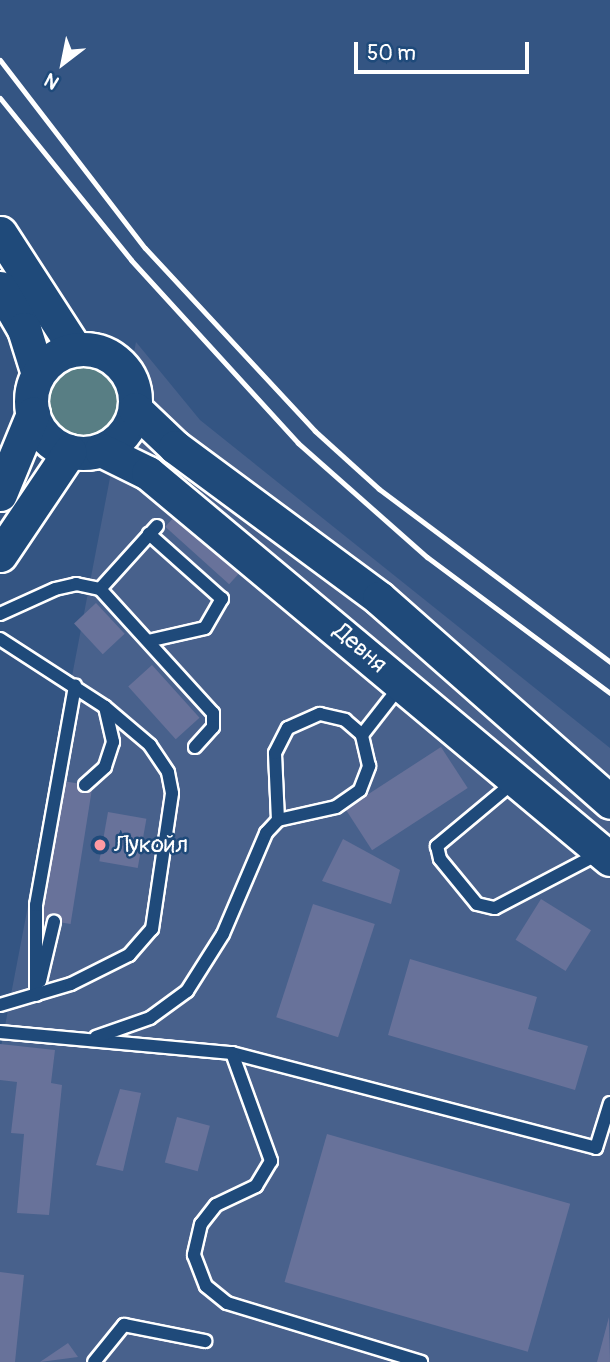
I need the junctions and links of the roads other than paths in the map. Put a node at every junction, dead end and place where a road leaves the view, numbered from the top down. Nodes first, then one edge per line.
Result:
1 (0, 233) edge
2 (0, 288) edge
3 (75, 349) junction
4 (38, 374) junction
5 (135, 409) junction
6 (33, 414) junction
7 (86, 451) junction
8 (0, 494) edge
9 (0, 555) edge
10 (100, 589) junction
11 (0, 614) edge
12 (0, 639) edge
13 (148, 640) junction
14 (75, 685) junction
15 (401, 685) junction
16 (105, 707) junction
17 (362, 736) junction
18 (195, 747) dead end
19 (515, 781) junction
20 (85, 785) dead end
21 (610, 802) edge
22 (278, 820) junction
23 (606, 856) edge
24 (54, 922) dead end
25 (36, 995) junction
26 (0, 1005) edge
27 (0, 1032) edge
28 (92, 1039) junction
29 (232, 1053) junction
30 (610, 1103) edge
31 (605, 1134) edge
32 (205, 1341) dead end
33 (94, 1362) edge
34 (421, 1362) edge

1 - 3 main road
2 - 4 main road
3 - 4 main road
3 - 5 main road
4 - 6 main road
5 - 7 main road
5 - 21 main road, Девня
6 - 7 main road
6 - 8 main road
7 - 9 main road
7 - 15 main road, Девня
10 - 11 lane
10 - 13 lane
10 - 13 lane
12 - 14 lane
13 - 18 lane
14 - 16 lane
14 - 25 lane
15 - 17 lane
15 - 19 main road, Девня
16 - 20 lane
16 - 25 lane
17 - 22 lane
17 - 22 lane
19 - 23 main road, Девня
19 - 23 lane
22 - 28 lane
24 - 25 lane
25 - 26 lane
27 - 28 lane
28 - 29 lane
29 - 31 lane
29 - 34 lane
30 - 31 lane
32 - 33 lane

